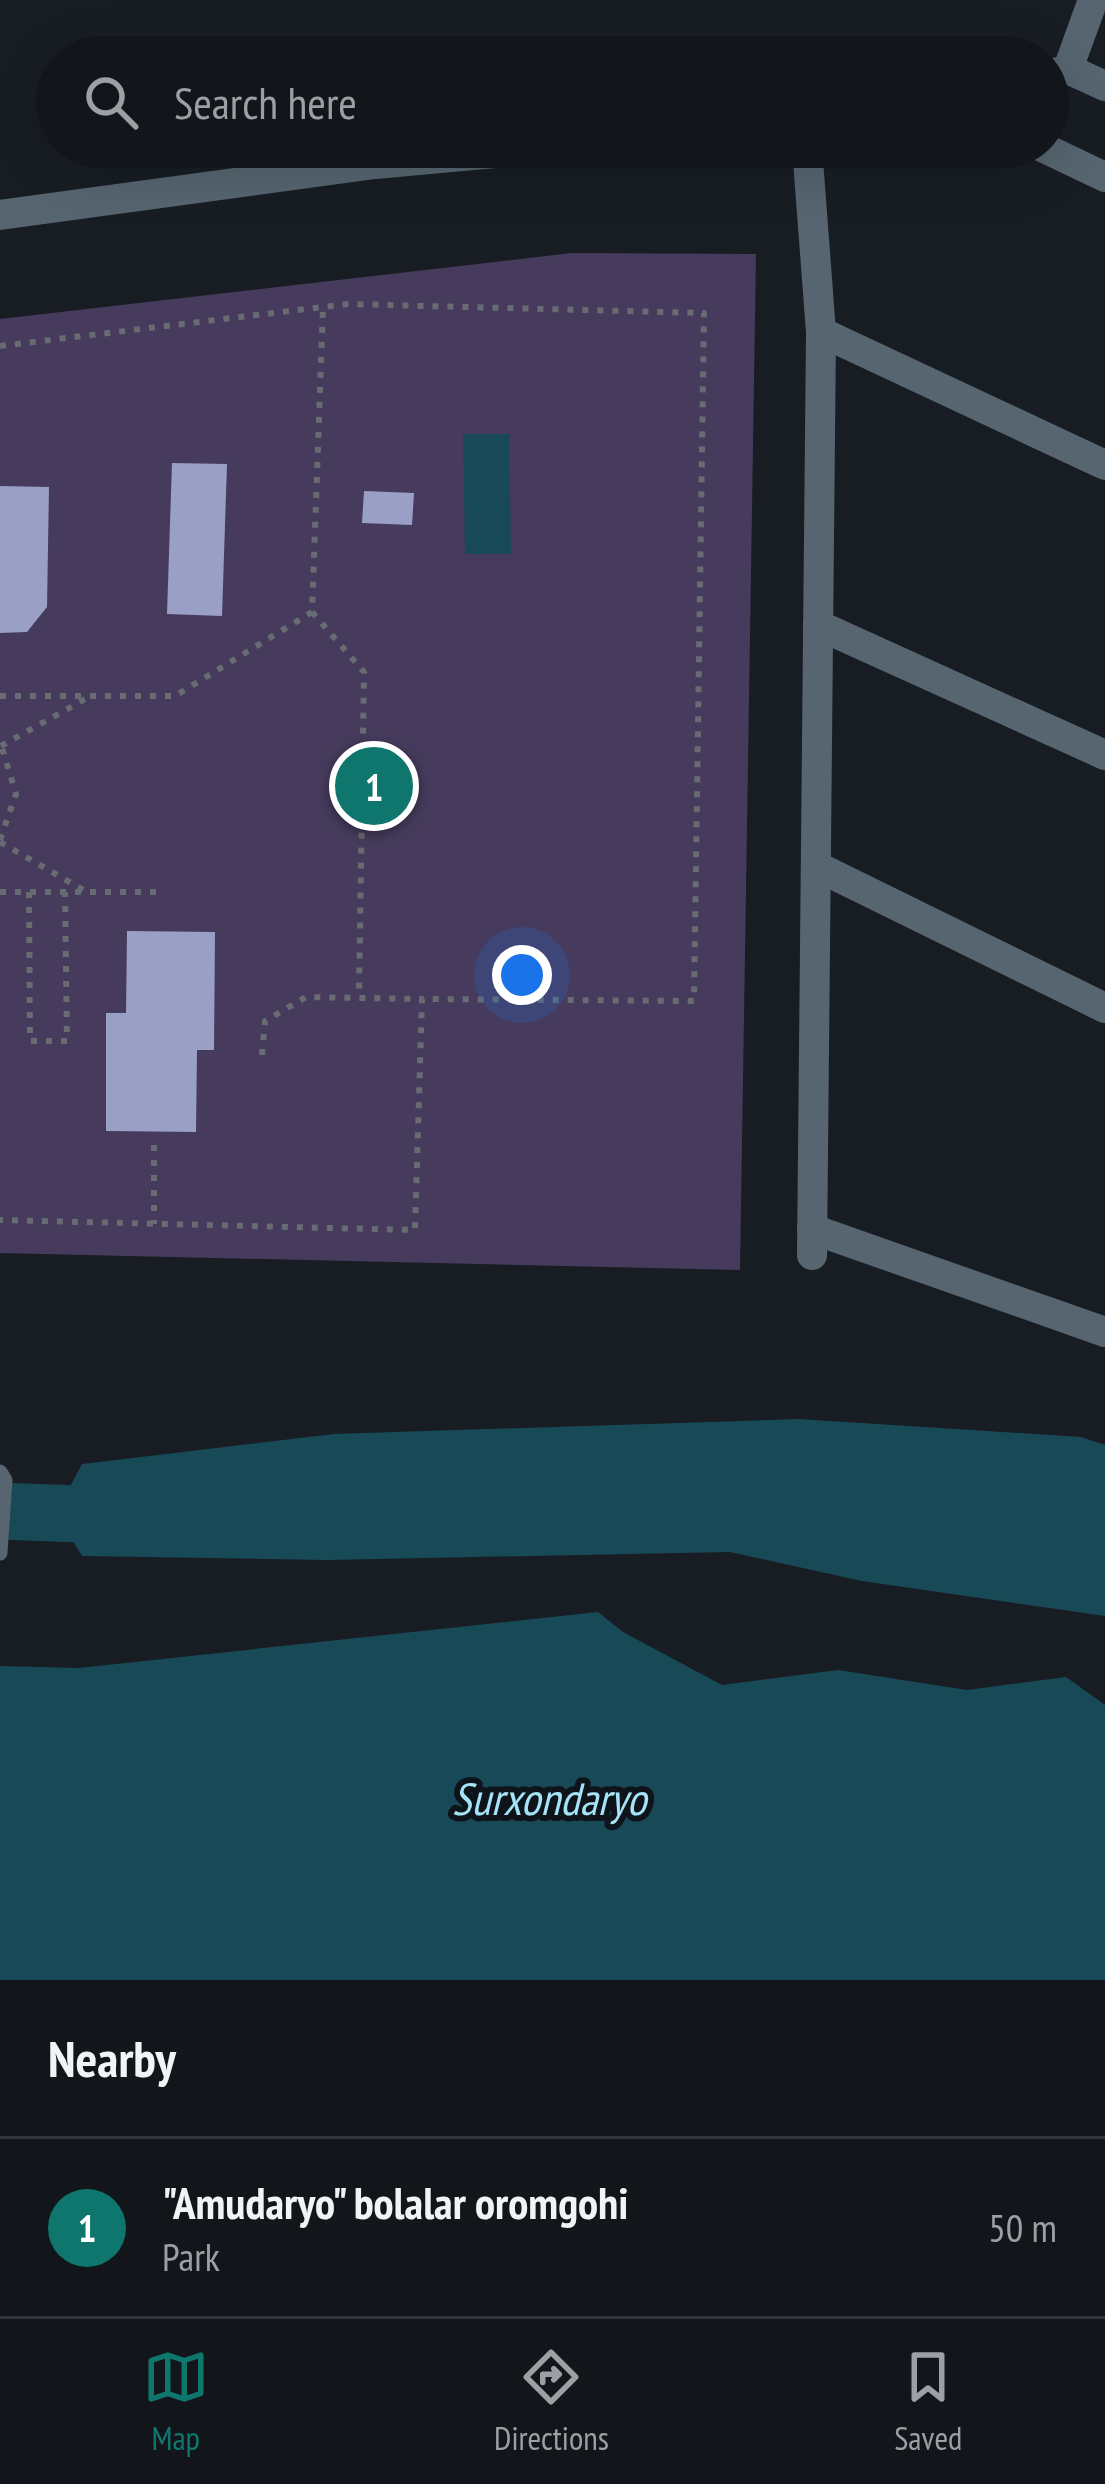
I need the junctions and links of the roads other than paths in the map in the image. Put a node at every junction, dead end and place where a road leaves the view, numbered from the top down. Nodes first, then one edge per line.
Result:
1 (1093, 0) edge
2 (1069, 49) edge
3 (1069, 75) edge
4 (1105, 86) edge
5 (1069, 160) edge
6 (346, 168) edge
7 (809, 168) edge
8 (1105, 177) edge
9 (0, 215) edge
10 (821, 332) junction
11 (1105, 465) edge
12 (818, 625) junction
13 (1105, 755) edge
14 (816, 866) junction
15 (1105, 1008) edge
16 (1105, 1332) edge
17 (2, 1476) edge
18 (0, 1553) edge

1 - 2 street
3 - 4 street
5 - 8 street
6 - 9 street
7 - 10 street
10 - 11 street
10 - 12 street
12 - 13 street
12 - 14 street
14 - 15 street
14 - 16 street
17 - 18 lane

